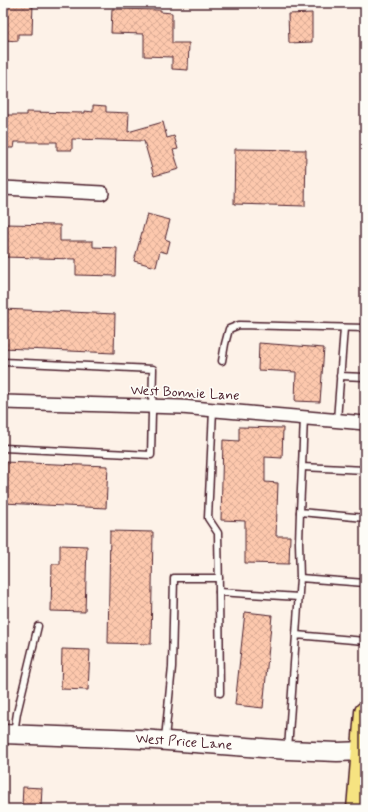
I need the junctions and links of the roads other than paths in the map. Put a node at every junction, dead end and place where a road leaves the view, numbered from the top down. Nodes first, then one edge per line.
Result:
1 (3, 188) edge
2 (102, 193) dead end
3 (344, 328) junction
4 (365, 328) edge
5 (222, 361) dead end
6 (3, 362) edge
7 (340, 376) junction
8 (365, 377) edge
9 (3, 402) edge
10 (152, 406) junction
11 (213, 410) junction
12 (304, 417) junction
13 (337, 420) junction
14 (365, 423) edge
15 (3, 448) edge
16 (302, 467) junction
17 (365, 470) edge
18 (300, 512) junction
19 (365, 518) edge
20 (219, 578) junction
21 (300, 578) junction
22 (365, 583) edge
23 (219, 592) junction
24 (299, 597) junction
25 (38, 626) dead end
26 (296, 635) junction
27 (365, 641) edge
28 (220, 692) dead end
29 (365, 712) edge
30 (8, 734) edge
31 (164, 741) junction
32 (288, 750) junction
33 (364, 751) edge
34 (357, 809) edge

1 - 2 street
3 - 4 lane
3 - 5 lane
3 - 7 lane
6 - 10 lane
7 - 8 lane
7 - 13 lane
9 - 10 street, West Bonnie Lane
10 - 11 street, West Bonnie Lane
10 - 15 lane
11 - 12 street, West Bonnie Lane
11 - 20 lane
12 - 13 street, West Bonnie Lane
12 - 16 lane
13 - 14 street, West Bonnie Lane
16 - 17 lane
16 - 18 lane
18 - 19 lane
18 - 21 lane
20 - 23 lane
20 - 31 lane
21 - 22 lane
21 - 24 lane
23 - 24 lane
23 - 28 lane
24 - 26 lane
25 - 30 lane
26 - 27 lane
26 - 32 lane
29 - 33 main road
30 - 31 street, West Price Lane
31 - 32 street, West Price Lane
32 - 33 street, West Price Lane
33 - 34 main road

